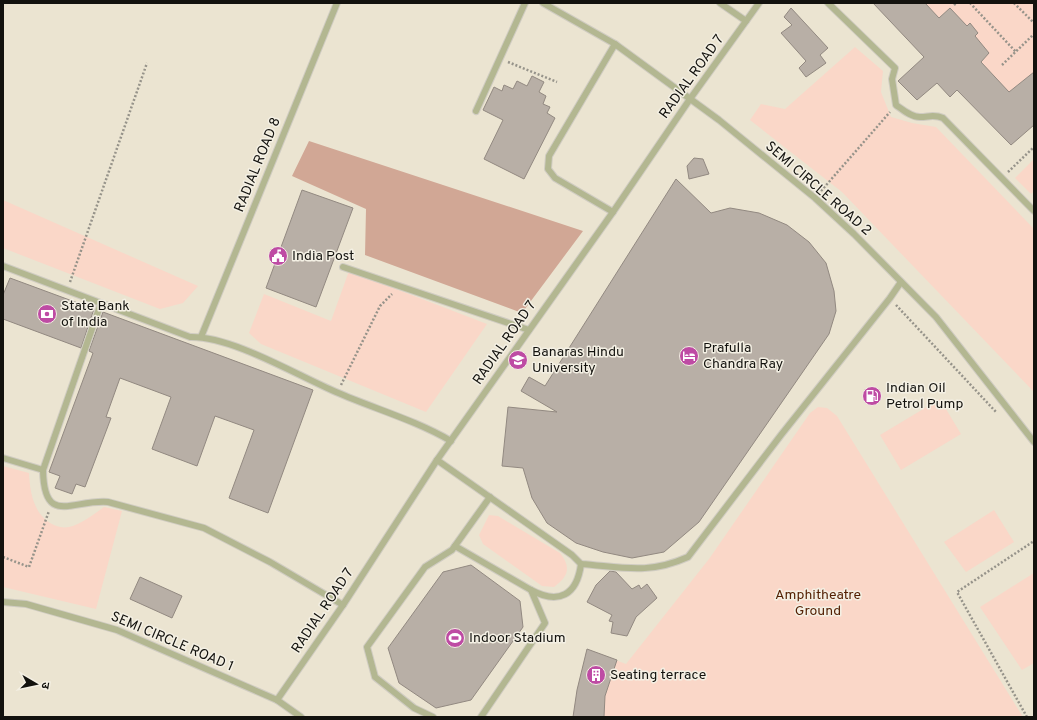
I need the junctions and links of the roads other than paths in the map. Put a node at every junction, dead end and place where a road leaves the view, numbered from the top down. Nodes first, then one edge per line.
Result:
1 (337, 3) edge
2 (525, 3) edge
3 (544, 3) edge
4 (720, 3) edge
5 (759, 3) edge
6 (828, 3) edge
7 (746, 21) junction
8 (615, 44) junction
9 (690, 99) junction
10 (476, 111) dead end
11 (1034, 211) edge
12 (613, 212) junction
13 (3, 266) edge
14 (343, 267) dead end
15 (901, 282) junction
16 (101, 303) junction
17 (529, 330) junction
18 (201, 336) junction
19 (451, 441) junction
20 (1034, 442) edge
21 (3, 458) edge
22 (437, 460) junction
23 (43, 470) junction
24 (490, 497) junction
25 (455, 546) junction
26 (581, 564) junction
27 (531, 590) junction
28 (3, 602) edge
29 (343, 605) junction
30 (277, 700) junction
31 (292, 711) junction
32 (288, 717) edge
33 (301, 717) edge
34 (433, 717) edge
35 (481, 717) edge

1 - 18 lane, RADIAL ROAD 8
2 - 10 lane
3 - 8 lane, SEMI CIRCLE ROAD 2
4 - 7 lane
5 - 7 lane, RADIAL ROAD 7
6 - 11 lane
7 - 9 lane, RADIAL ROAD 7
8 - 9 lane, SEMI CIRCLE ROAD 2
8 - 12 lane
9 - 12 lane, RADIAL ROAD 7
9 - 15 lane, SEMI CIRCLE ROAD 2
12 - 17 lane, RADIAL ROAD 7
13 - 16 lane
14 - 17 lane
15 - 20 lane, SEMI CIRCLE ROAD 2
15 - 26 lane
16 - 18 lane
16 - 23 lane
17 - 19 lane, RADIAL ROAD 7
18 - 19 lane
19 - 22 lane, RADIAL ROAD 7
21 - 23 lane
22 - 24 lane
22 - 29 lane, RADIAL ROAD 7
23 - 29 lane
24 - 25 lane
24 - 26 lane
25 - 27 lane
25 - 34 lane
26 - 27 lane
27 - 35 lane
28 - 30 lane, SEMI CIRCLE ROAD 1
29 - 30 lane, RADIAL ROAD 7
30 - 31 lane, SEMI CIRCLE ROAD 1
31 - 32 lane
31 - 33 lane, SEMI CIRCLE ROAD 1

